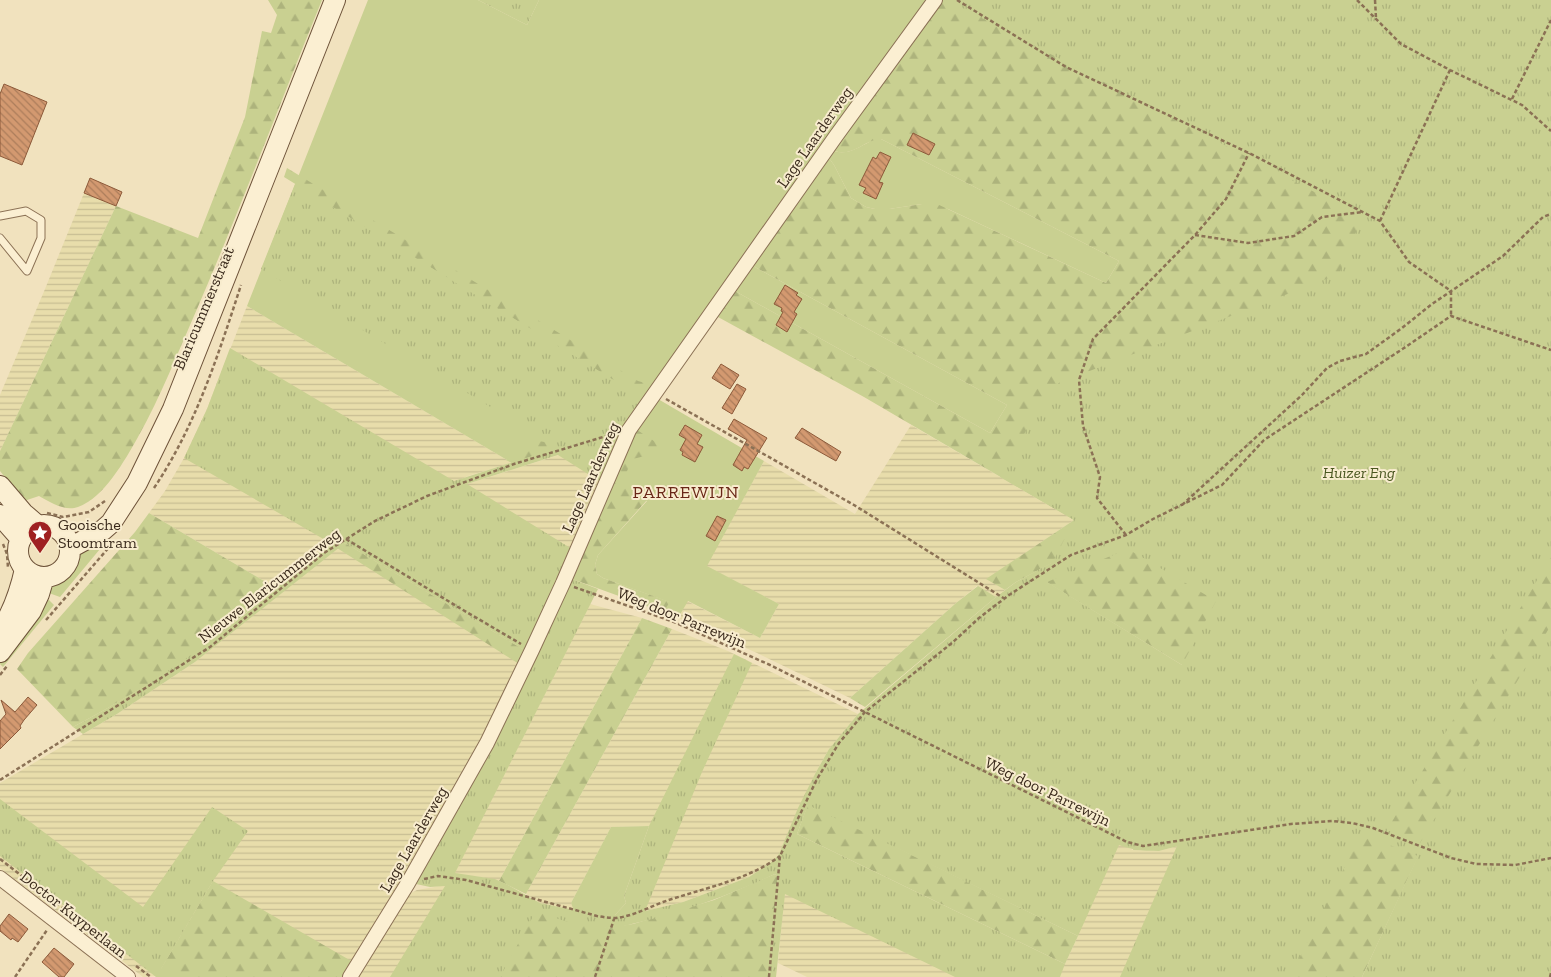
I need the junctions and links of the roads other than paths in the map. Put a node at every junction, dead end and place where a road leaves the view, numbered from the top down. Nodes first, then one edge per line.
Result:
1 (336, 0) edge
2 (935, 0) edge
3 (0, 216) edge
4 (0, 238) edge
5 (0, 486) edge
6 (0, 515) edge
7 (30, 519) junction
8 (21, 538) junction
9 (65, 540) junction
10 (25, 569) junction
11 (44, 576) junction
12 (0, 632) edge
13 (0, 652) edge
14 (0, 878) edge
15 (128, 977) edge
16 (350, 977) edge

1 - 9 main road, Blaricummerstraat
2 - 16 street, Lage Laarderweg
3 - 4 lane
5 - 7 main road
6 - 8 main road
7 - 8 main road
7 - 9 main road
8 - 10 main road
9 - 11 main road
10 - 11 main road
10 - 12 main road
11 - 13 main road
14 - 15 street, Doctor Kuyperlaan

